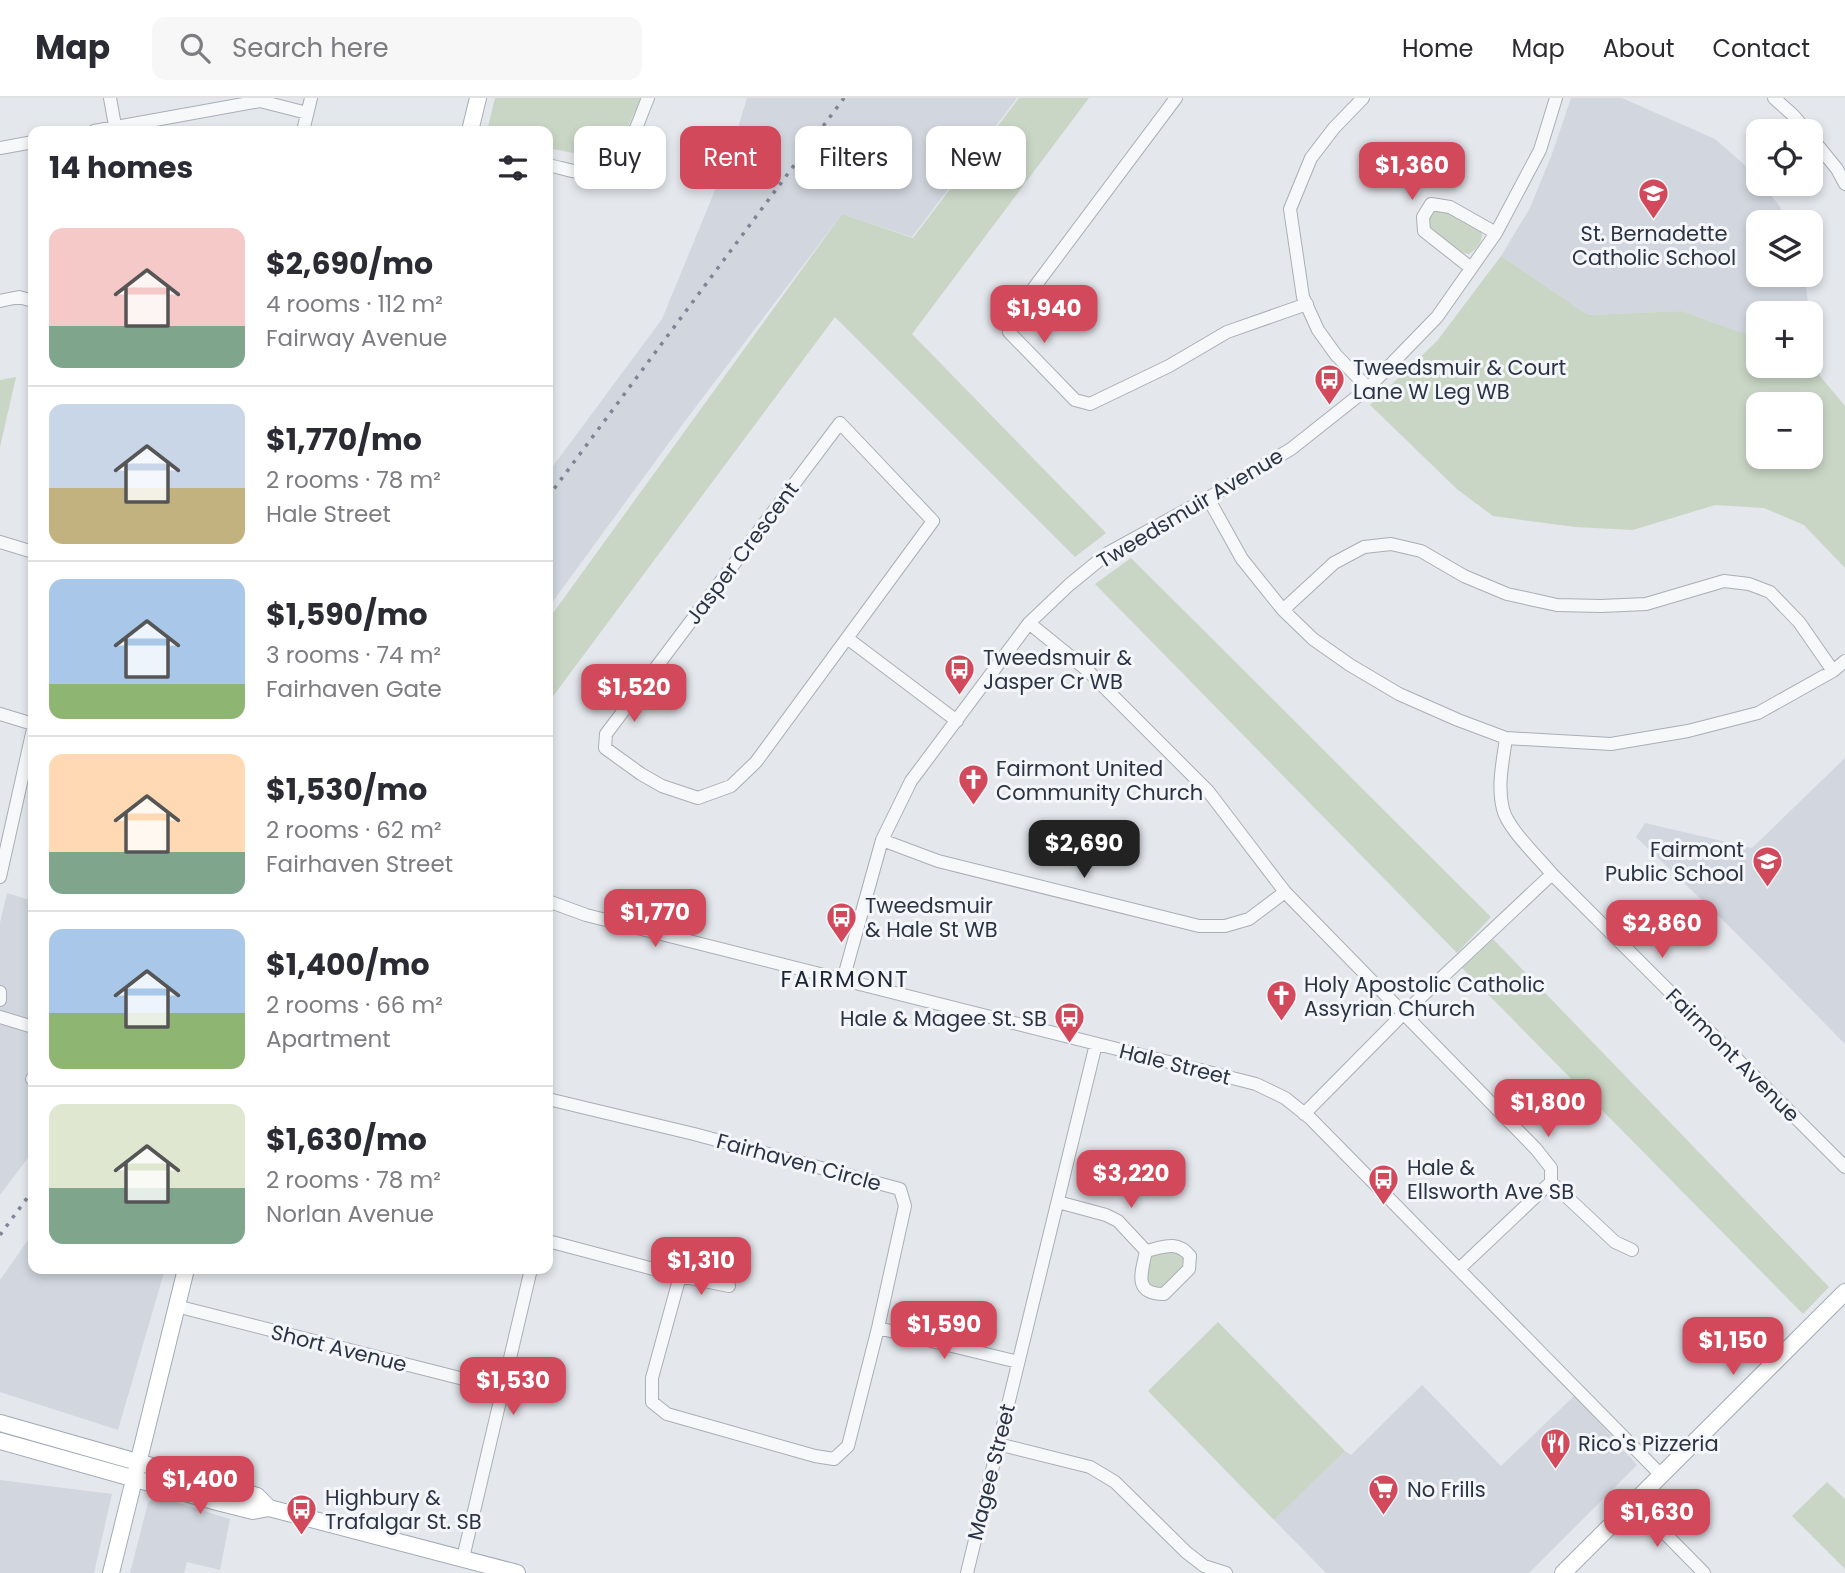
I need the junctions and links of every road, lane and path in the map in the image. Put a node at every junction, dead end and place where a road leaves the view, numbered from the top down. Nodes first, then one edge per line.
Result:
1 (110, 98) edge
2 (311, 98) edge
3 (478, 98) edge
4 (648, 98) edge
5 (1176, 98) edge
6 (1363, 98) edge
7 (1556, 98) edge
8 (1774, 98) edge
9 (307, 113) junction
10 (1796, 119) edge
11 (115, 126) edge
12 (131, 126) edge
13 (304, 126) edge
14 (471, 126) edge
15 (28, 143) edge
16 (0, 148) edge
17 (1823, 152) edge
18 (553, 166) edge
19 (1845, 184) edge
20 (1496, 233) junction
21 (1471, 268) junction
22 (28, 300) edge
23 (0, 301) edge
24 (1307, 304) junction
25 (1368, 388) junction
26 (1208, 498) junction
27 (0, 542) edge
28 (28, 550) edge
29 (1283, 610) junction
30 (1029, 623) junction
31 (847, 638) junction
32 (1845, 661) edge
33 (1833, 671) junction
34 (0, 714) edge
35 (957, 721) junction
36 (28, 724) edge
37 (1506, 738) junction
38 (28, 749) edge
39 (882, 840) junction
40 (1552, 874) junction
41 (0, 877) edge
42 (1285, 892) junction
43 (553, 903) edge
44 (843, 980) junction
45 (0, 992) edge
46 (0, 1000) edge
47 (1403, 1014) junction
48 (0, 1017) edge
49 (28, 1025) edge
50 (1096, 1044) junction
51 (553, 1100) edge
52 (1304, 1114) junction
53 (1845, 1167) edge
54 (1551, 1182) junction
55 (1058, 1202) junction
56 (553, 1242) edge
57 (1146, 1251) junction
58 (1632, 1251) dead end
59 (1459, 1269) junction
60 (185, 1274) edge
61 (530, 1274) edge
62 (680, 1276) junction
63 (729, 1286) dead end
64 (1845, 1292) edge
65 (176, 1306) junction
66 (878, 1328) junction
67 (1018, 1362) junction
68 (503, 1389) junction
69 (0, 1423) edge
70 (0, 1441) edge
71 (998, 1444) junction
72 (138, 1461) junction
73 (1661, 1475) junction
74 (133, 1479) junction
75 (1634, 1502) junction
76 (269, 1508) junction
77 (463, 1558) junction
78 (111, 1573) edge
79 (517, 1573) edge
80 (967, 1573) edge
81 (1226, 1573) edge
82 (1563, 1573) edge
83 (1704, 1573) edge

1 - 11 street
2 - 9 street
3 - 14 main road
4 - 18 street
5 - 24 street
6 - 24 street
7 - 20 street, Tweedsmuir Avenue
8 - 10 street
9 - 12 street
9 - 13 street
15 - 16 street
17 - 19 street
20 - 21 street, Tweedsmuir Avenue
20 - 21 street
21 - 25 street, Tweedsmuir Avenue
22 - 23 street
24 - 25 street
25 - 26 street, Tweedsmuir Avenue
26 - 29 street
26 - 30 street, Tweedsmuir Avenue
27 - 28 street
29 - 33 street
29 - 37 street
30 - 35 street, Tweedsmuir Avenue
30 - 42 street
31 - 31 street, Jasper Crescent
31 - 35 street
32 - 33 street
33 - 37 street
34 - 36 street
35 - 39 street, Tweedsmuir Avenue
37 - 40 street, Fairmont Avenue
38 - 41 street
39 - 42 street
39 - 44 street, Tweedsmuir Avenue
40 - 47 street
40 - 53 street, Fairmont Avenue
42 - 47 street
43 - 44 street, Hale Street
44 - 50 street, Hale Street
45 - 46 street
47 - 52 street
47 - 54 street
48 - 49 street
50 - 52 street, Hale Street
50 - 55 street, Magee Street
51 - 66 street, Fairhaven Circle
52 - 59 street, Hale Street
54 - 58 street
54 - 59 street
55 - 57 street
55 - 67 street, Magee Street
56 - 62 street
57 - 57 street
59 - 73 street, Hale Street
60 - 65 main road
61 - 68 street
62 - 63 street
62 - 66 street, Fairhaven Circle
64 - 73 main road
65 - 68 street, Short Avenue
65 - 72 main road
66 - 67 street
67 - 71 street, Magee Street
68 - 77 street
69 - 72 main road
70 - 74 main road
71 - 80 street, Magee Street
71 - 81 street
72 - 74 main road
72 - 76 main road
73 - 75 main road
74 - 76 main road
74 - 78 main road
75 - 82 main road
75 - 83 street
76 - 77 main road
77 - 79 main road

